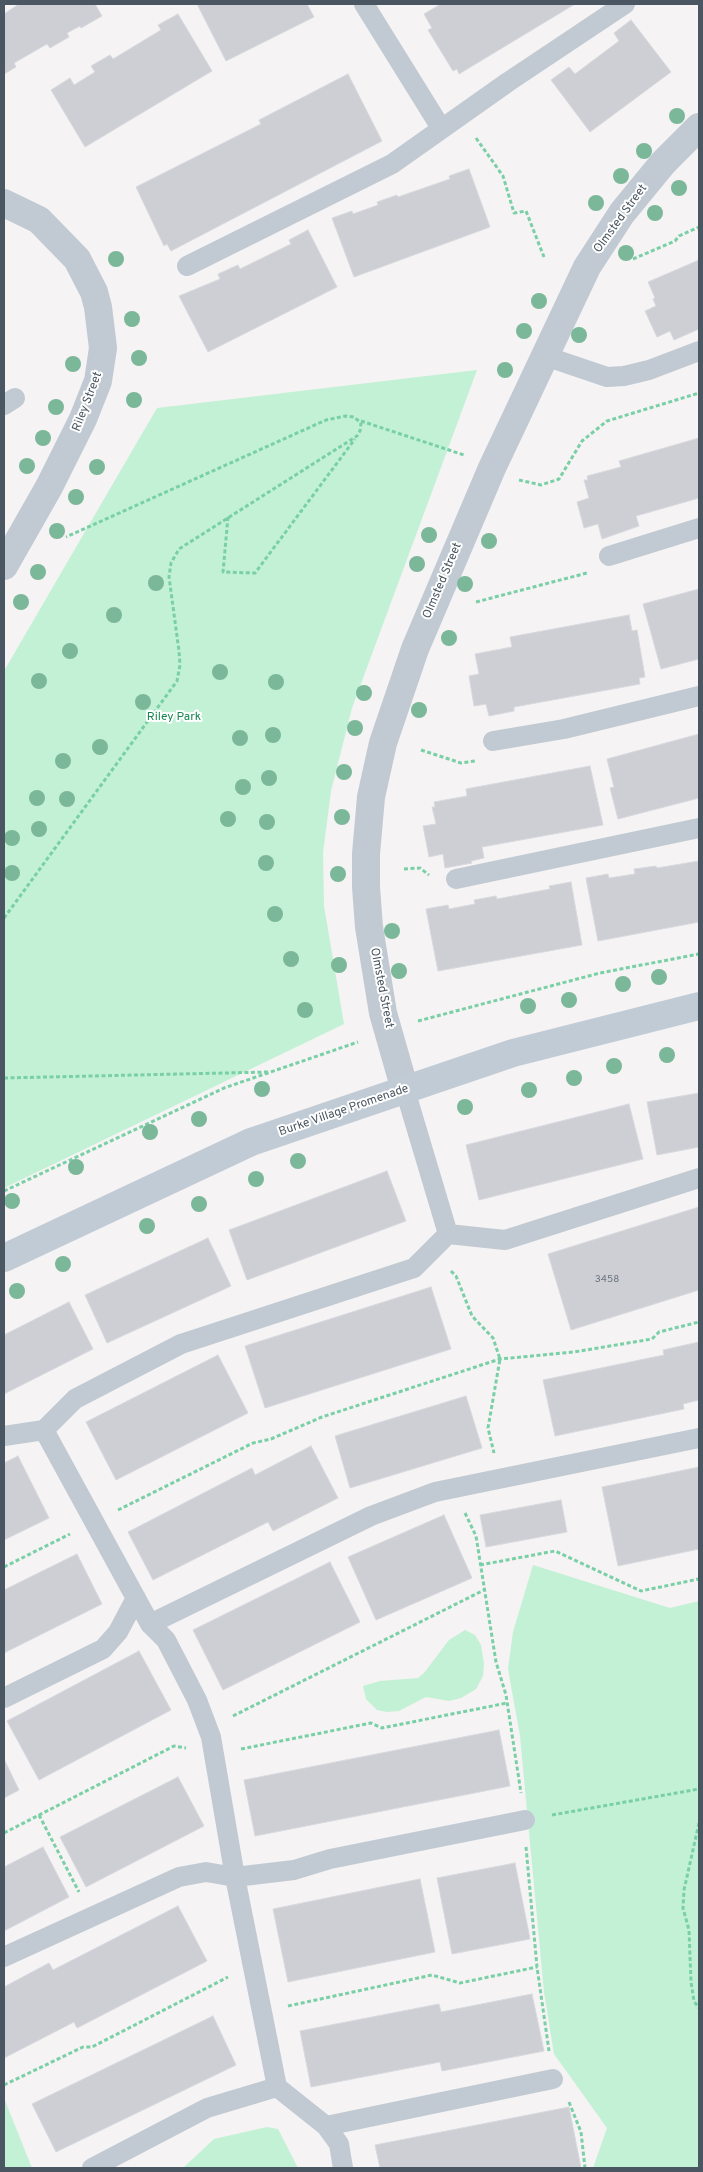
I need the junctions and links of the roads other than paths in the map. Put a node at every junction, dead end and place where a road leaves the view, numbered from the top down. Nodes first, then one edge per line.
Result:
1 (364, 4) edge
2 (625, 4) edge
3 (699, 127) edge
4 (442, 128) junction
5 (4, 202) edge
6 (188, 266) dead end
7 (699, 350) edge
8 (544, 356) junction
9 (699, 528) edge
10 (609, 556) road end
11 (4, 566) edge
12 (699, 696) edge
13 (493, 741) road end
14 (699, 828) edge
15 (456, 879) dead end
16 (699, 1006) edge
17 (405, 1090) junction
18 (699, 1178) edge
19 (448, 1234) junction
20 (4, 1258) edge
21 (44, 1430) junction
22 (4, 1436) edge
23 (699, 1438) edge
24 (136, 1598) junction
25 (150, 1624) junction
26 (4, 1698) edge
27 (525, 1820) road end
28 (234, 1877) junction
29 (4, 1957) edge
30 (553, 2079) road end
31 (277, 2087) junction
32 (326, 2126) junction
33 (92, 2168) edge
34 (343, 2168) edge

1 - 4 lane
2 - 4 lane
3 - 8 street, Olmsted Street
4 - 6 lane
5 - 11 street, Riley Street
7 - 8 lane
8 - 17 street, Olmsted Street
9 - 10 lane
12 - 13 lane
14 - 15 lane
16 - 17 street, Burke Village Promenade
17 - 19 lane
17 - 20 street, Burke Village Promenade
18 - 19 lane
19 - 21 lane
21 - 22 lane
21 - 24 lane
23 - 25 lane
24 - 25 lane
24 - 26 lane
25 - 28 lane
27 - 28 lane
28 - 29 lane
28 - 31 lane
30 - 32 lane
31 - 32 lane
31 - 33 lane
32 - 34 lane

